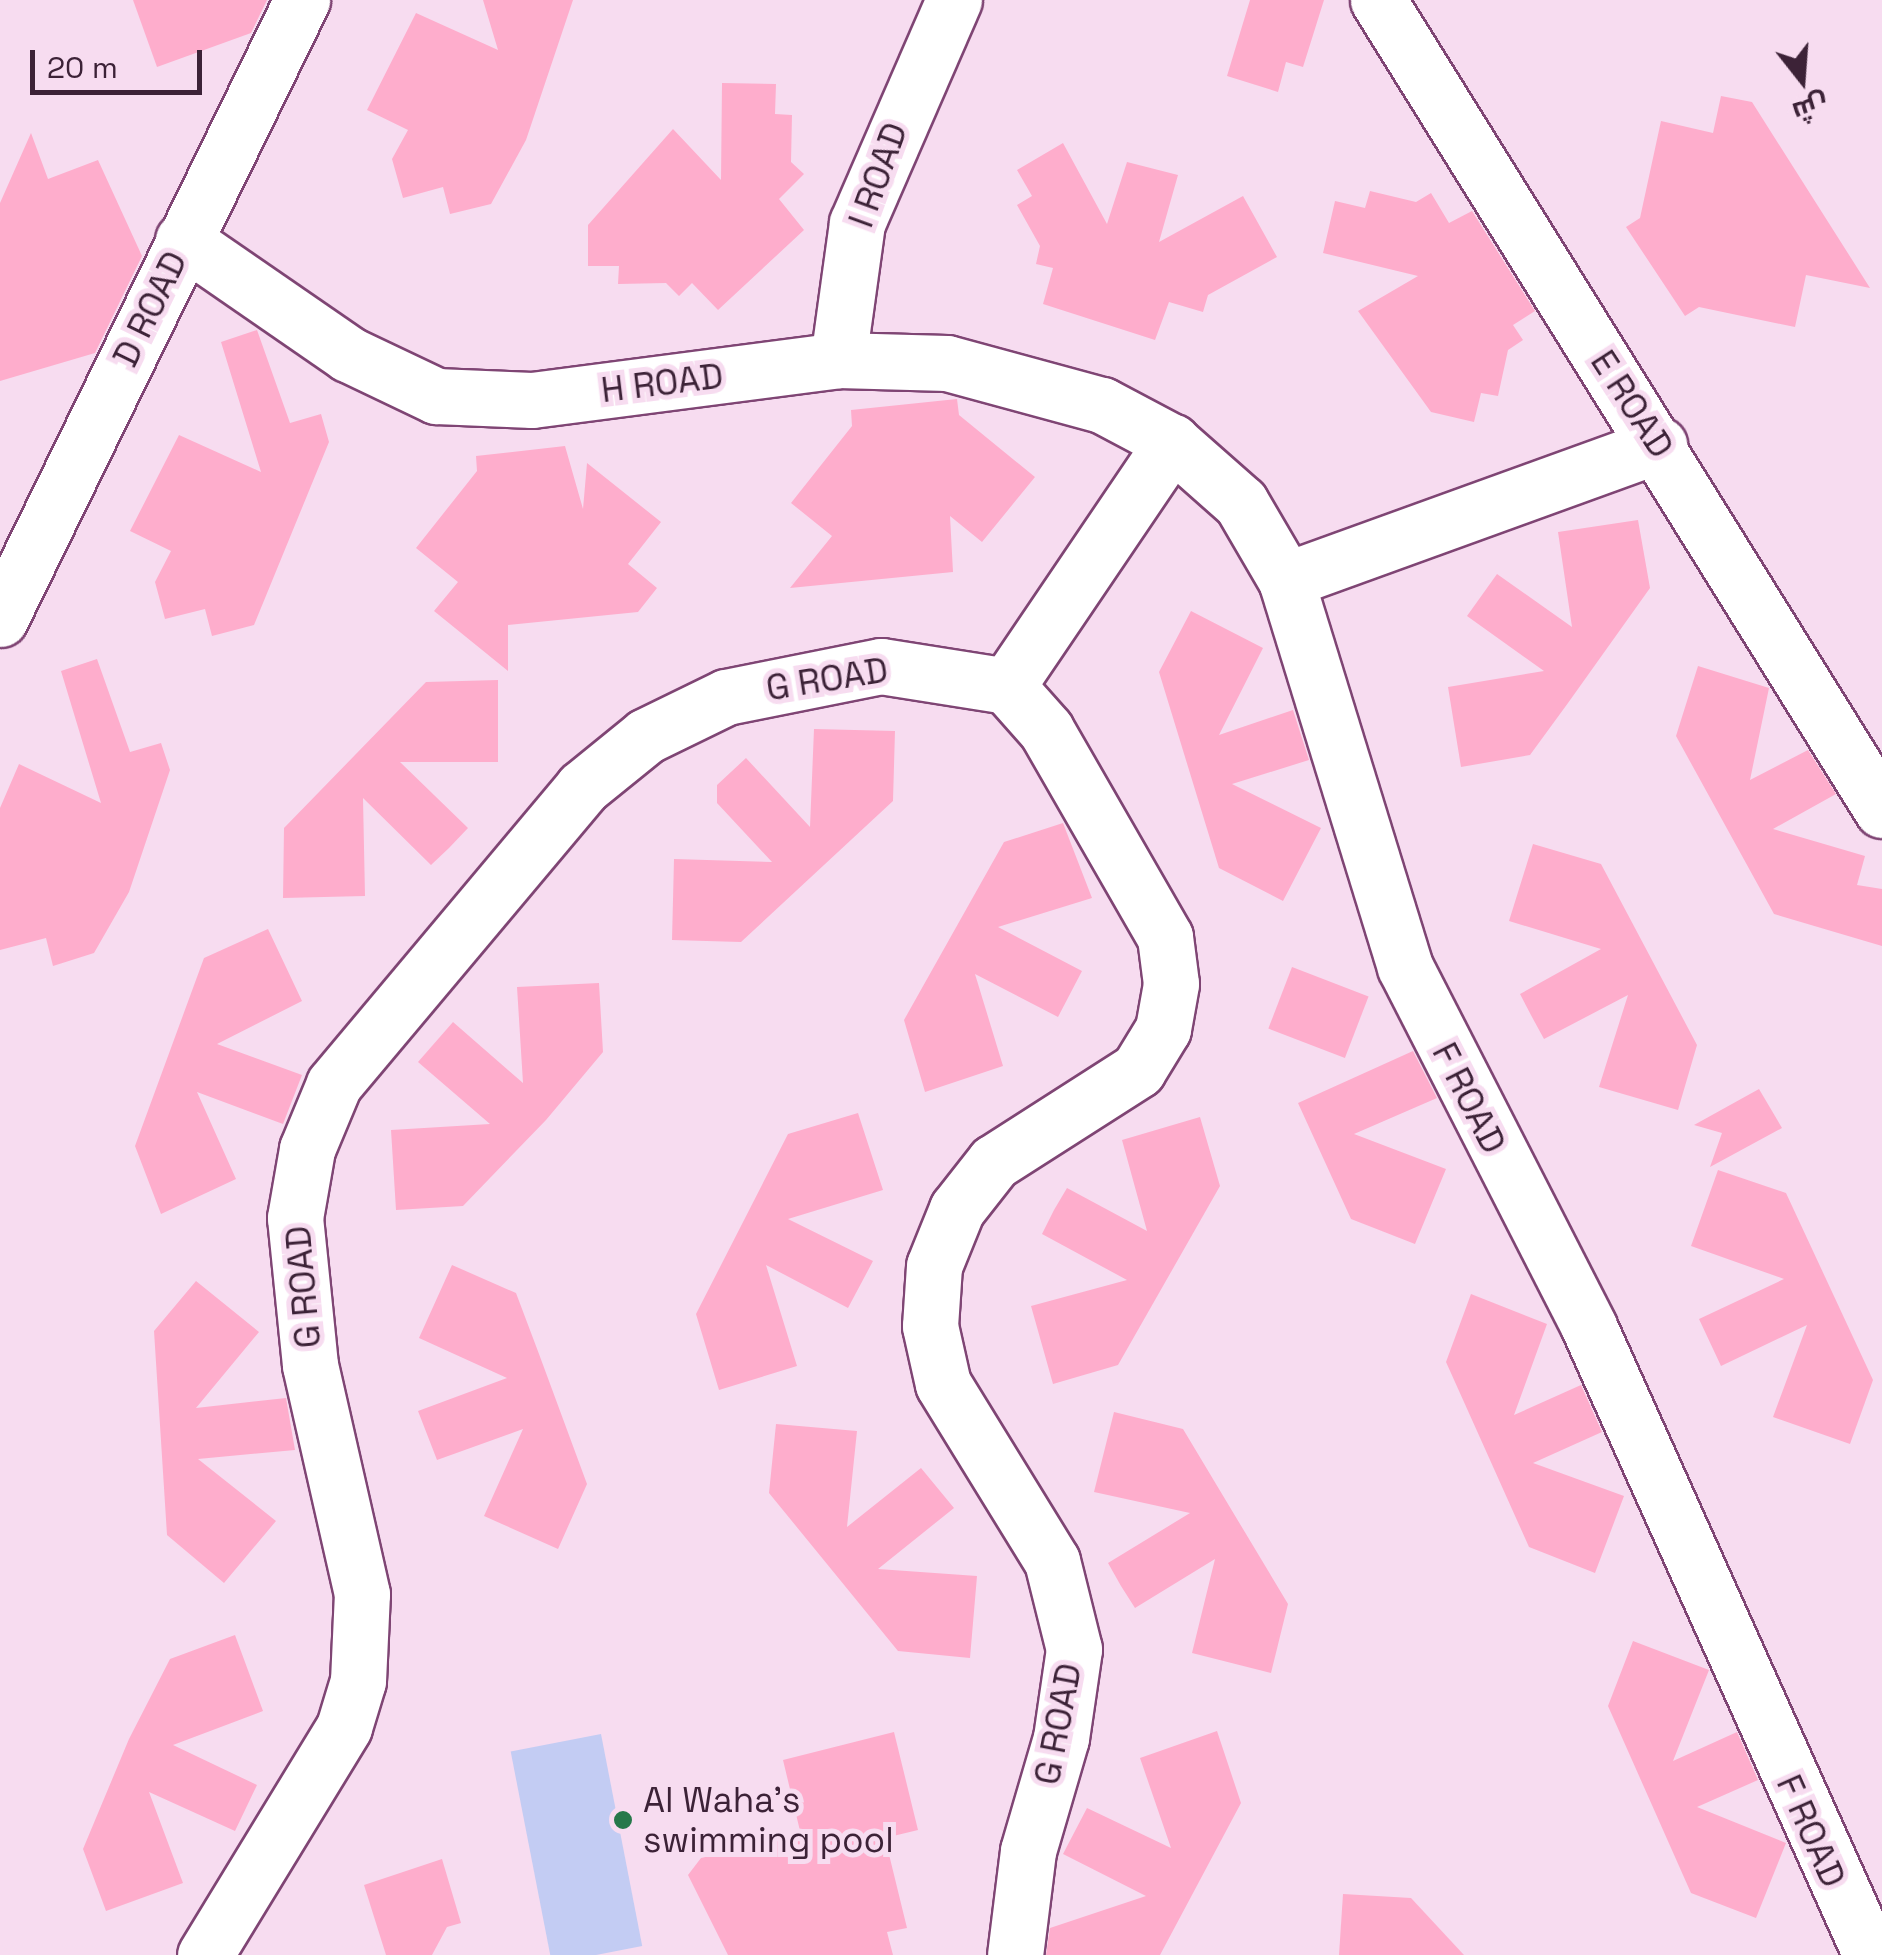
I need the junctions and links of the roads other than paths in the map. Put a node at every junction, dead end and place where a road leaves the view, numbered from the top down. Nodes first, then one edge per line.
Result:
1 (302, 0) edge
2 (954, 0) edge
3 (1378, 0) edge
4 (183, 240) junction
5 (838, 360) junction
6 (1172, 442) junction
7 (1659, 445) junction
8 (1286, 580) junction
9 (0, 619) edge
10 (1007, 686) junction
11 (1882, 810) edge
12 (205, 1955) edge
13 (1015, 1955) edge
14 (1872, 1955) edge

1 - 4 street, D ROAD
2 - 5 street, I ROAD
3 - 7 street, E ROAD
4 - 5 street, H ROAD
4 - 9 street, D ROAD
5 - 6 street, H ROAD
6 - 8 street, H ROAD
6 - 10 street
7 - 8 street
7 - 11 street, E ROAD
8 - 14 street, F ROAD
10 - 12 street, G ROAD
10 - 13 street, G ROAD

